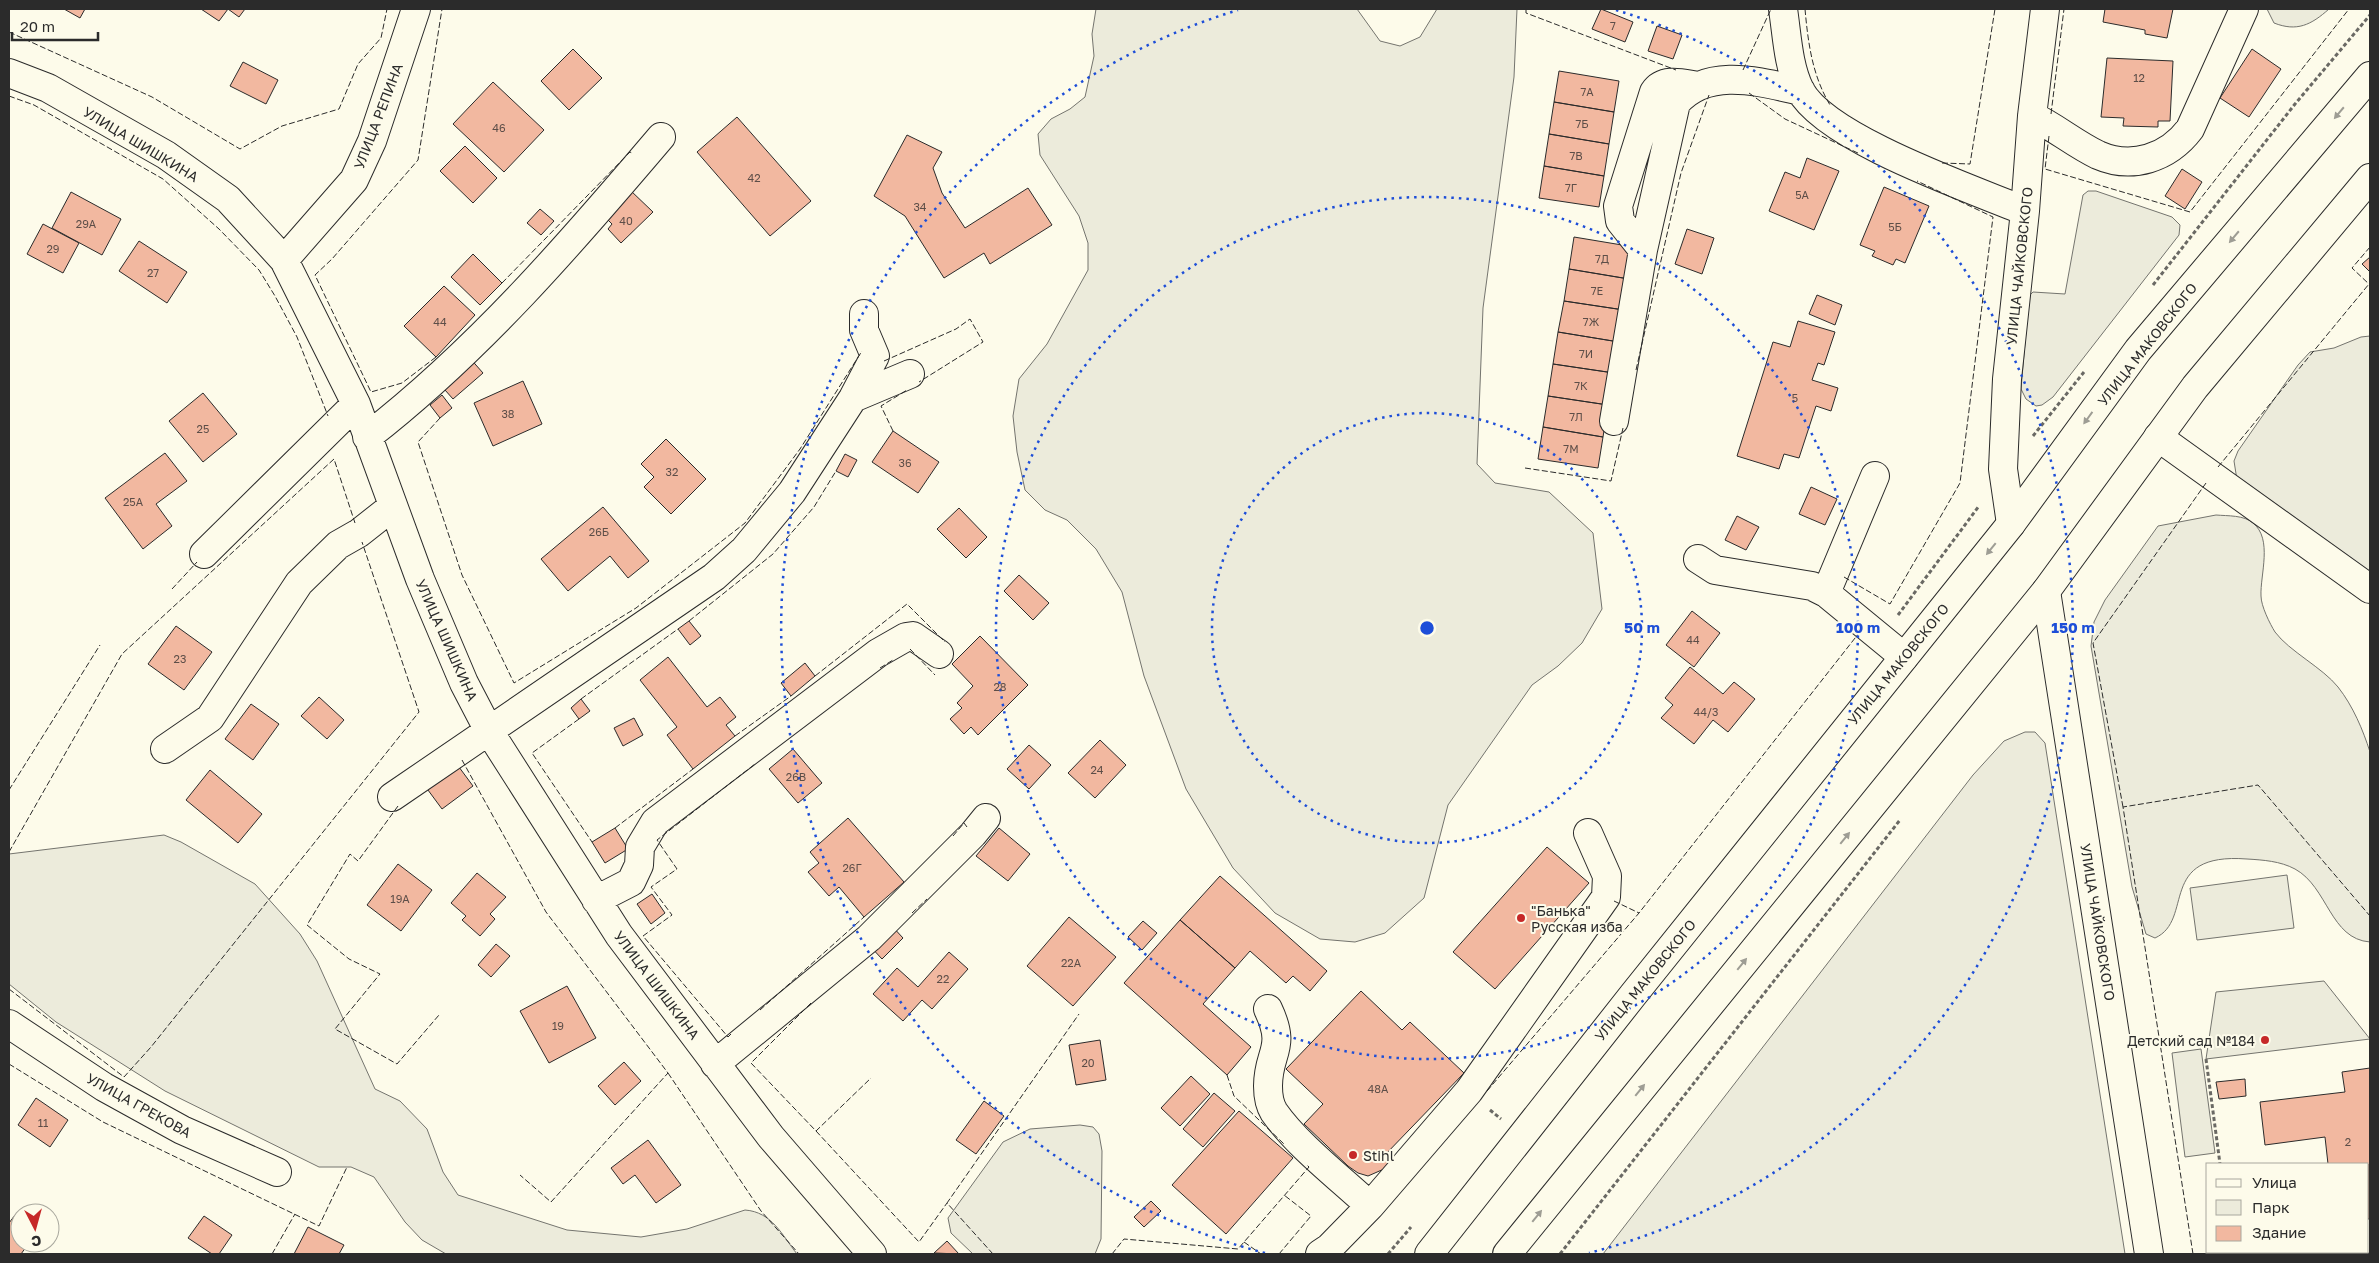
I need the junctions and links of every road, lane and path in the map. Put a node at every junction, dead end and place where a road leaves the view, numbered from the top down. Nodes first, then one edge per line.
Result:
1 (416, 9) edge
2 (1783, 9) edge
3 (2045, 9) edge
4 (2244, 9) edge
5 (9, 73) edge
6 (2370, 76) edge
7 (1801, 91) junction
8 (2032, 116) junction
9 (661, 137) dead end
10 (2370, 178) edge
11 (2025, 211) junction
12 (284, 260) junction
13 (864, 314) dead end
14 (910, 374) dead end
15 (853, 398) junction
16 (356, 404) junction
17 (1614, 421) dead end
18 (368, 437) junction
19 (2158, 437) junction
20 (1875, 476) dead end
21 (392, 507) junction
22 (2011, 524) junction
23 (204, 554) dead end
24 (1698, 559) dead end
25 (2370, 589) edge
26 (2046, 591) junction
27 (1826, 593) junction
28 (939, 654) dead end
29 (1904, 657) junction
30 (489, 731) junction
31 (165, 749) dead end
32 (392, 797) dead end
33 (986, 818) dead end
34 (1588, 833) dead end
35 (596, 900) junction
36 (1268, 1009) dead end
37 (9, 1024) edge
38 (2206, 1059) dead end
39 (715, 1064) junction
40 (2220, 1163) edge
41 (277, 1172) dead end
42 (1370, 1206) junction
43 (872, 1254) edge
44 (1320, 1254) edge
45 (1429, 1254) edge
46 (1506, 1254) edge
47 (2150, 1254) edge
48 (2359, 1254) edge
49 (2370, 1254) edge

1 - 12 main road, УЛИЦА РЕПИНА
2 - 7 main road
3 - 8 main road, УЛИЦА ЧАЙКОВСКОГО
4 - 8 main road
5 - 12 main road, УЛИЦА ШИШКИНА
6 -> 22 main road, УЛИЦА МАКОВСКОГО
7 - 11 main road
7 - 17 main road
8 - 11 main road, УЛИЦА ЧАЙКОВСКОГО
9 - 18 main road
10 - 19 main road
11 - 22 main road, УЛИЦА ЧАЙКОВСКОГО
12 - 16 main road, УЛИЦА ШИШКИНА
13 - 15 main road
14 - 15 main road
15 - 30 main road
16 - 18 main road, УЛИЦА ШИШКИНА
16 - 23 main road
18 - 21 main road, УЛИЦА ШИШКИНА
19 - 25 main road
19 - 26 main road
20 - 27 main road
21 - 30 main road, УЛИЦА ШИШКИНА
21 - 31 main road
22 -> 29 main road, УЛИЦА МАКОВСКОГО
24 - 27 main road
46 -> 26 main road
26 - 47 main road, УЛИЦА ЧАЙКОВСКОГО
27 - 29 main road
28 - 35 main road
29 - 45 main road, УЛИЦА МАКОВСКОГО
30 - 32 main road
30 - 35 main road, УЛИЦА ШИШКИНА
33 - 39 main road
34 - 42 main road
35 - 39 main road, УЛИЦА ШИШКИНА
36 - 42 main road
37 - 41 main road, УЛИЦА ГРЕКОВА
38 - 40 path
39 - 43 main road, УЛИЦА ШИШКИНА
42 - 44 main road
48 - 49 path

